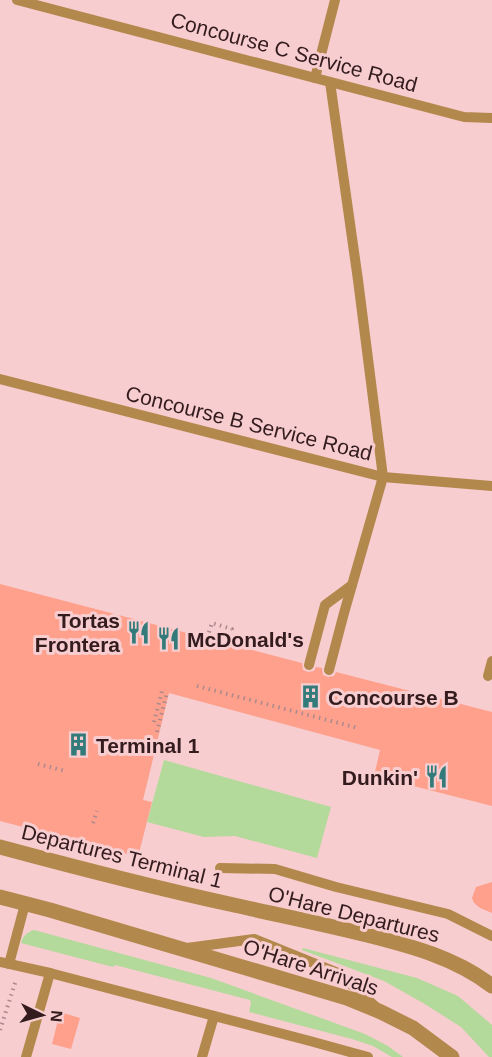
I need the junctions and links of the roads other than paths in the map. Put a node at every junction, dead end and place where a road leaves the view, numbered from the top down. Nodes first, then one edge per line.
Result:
1 (18, 0) edge
2 (335, 0) edge
3 (315, 78) junction
4 (330, 82) junction
5 (492, 118) edge
6 (0, 379) edge
7 (383, 477) junction
8 (492, 486) edge
9 (352, 585) junction
10 (492, 660) edge
11 (309, 665) dead end
12 (329, 670) dead end
13 (488, 676) dead end
14 (0, 847) edge
15 (220, 868) dead end
16 (0, 897) edge
17 (25, 904) junction
18 (235, 906) joint
19 (492, 936) edge
20 (182, 949) junction
21 (4, 963) edge
22 (50, 973) junction
23 (492, 987) edge
24 (381, 1011) junction
25 (214, 1016) junction
26 (26, 1057) edge
27 (202, 1057) edge
28 (368, 1057) edge
29 (452, 1057) edge

1 - 3 lane, Concourse C Service Road
2 - 3 lane
3 - 4 lane, Concourse C Service Road
4 - 5 lane, Concourse C Service Road
4 - 7 lane
6 - 7 lane, Concourse B Service Road
7 - 8 lane, Concourse B Service Road
7 - 9 lane
9 - 11 lane
9 - 12 lane
10 - 13 lane
14 - 18 street, Departures Terminal 1
15 - 19 lane
16 - 17 street, O'Hare Arrivals
17 - 20 street, O'Hare Arrivals
17 - 21 lane
18 - 23 street, O'Hare Departures
20 - 24 street, O'Hare Arrivals
20 - 24 lane
21 - 22 lane
22 - 25 lane
22 - 26 lane
24 - 29 street, O'Hare Arrivals
25 - 27 lane
25 - 28 lane

